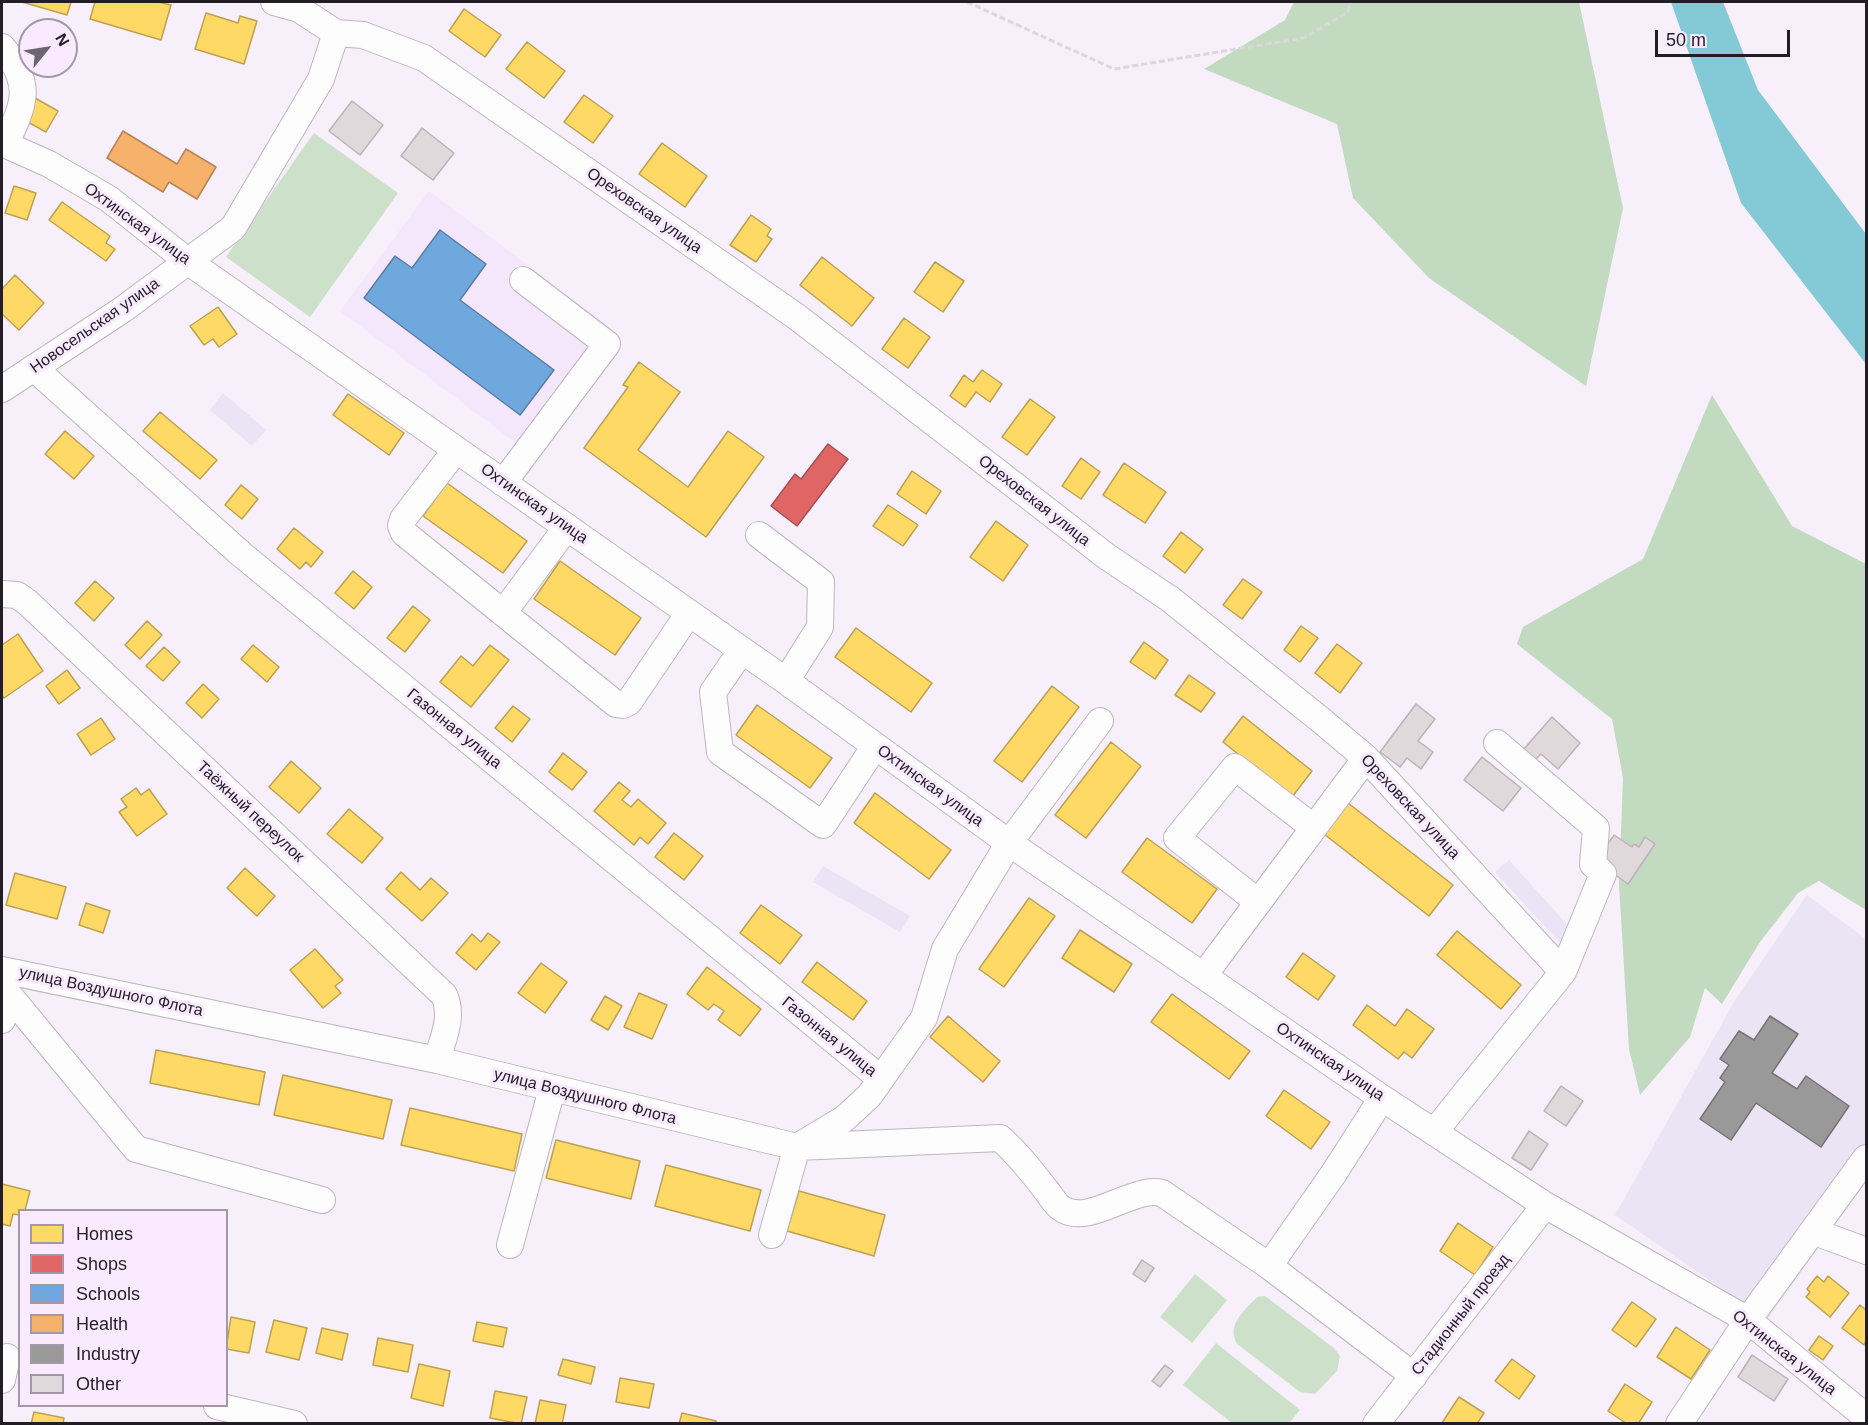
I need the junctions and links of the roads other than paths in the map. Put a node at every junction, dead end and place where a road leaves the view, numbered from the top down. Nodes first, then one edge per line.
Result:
1 (274, 2) edge
2 (336, 33) junction
3 (2, 47) edge
4 (3, 144) edge
5 (186, 260) junction
6 (523, 280) dead end
7 (34, 369) junction
8 (2, 390) edge
9 (456, 450) junction
10 (503, 483) junction
11 (567, 527) junction
12 (759, 535) dead end
13 (3, 591) edge
14 (503, 613) junction
15 (689, 613) junction
16 (742, 650) junction
17 (786, 681) junction
18 (1100, 721) dead end
19 (1497, 743) dead end
20 (875, 746) junction
21 (1366, 758) junction
22 (1314, 828) junction
23 (1009, 843) junction
24 (1258, 902) junction
25 (1563, 972) junction
26 (1204, 975) junction
27 (4, 977) edge
28 (2, 1020) edge
29 (436, 1060) junction
30 (881, 1079) junction
31 (552, 1089) junction
32 (1382, 1098) junction
33 (1434, 1131) junction
34 (797, 1147) junction
35 (1866, 1158) edge
36 (322, 1200) dead end
37 (1545, 1205) junction
38 (1815, 1232) junction
39 (772, 1234) dead end
40 (510, 1245) dead end
41 (1866, 1251) edge
42 (1269, 1266) junction
43 (1748, 1320) junction
44 (1414, 1376) junction
45 (221, 1407) edge
46 (1866, 1417) edge
47 (294, 1424) edge
48 (1376, 1424) edge
49 (1679, 1424) edge

1 - 2 street, Ореховская улица
2 - 5 street, Новосельская улица
2 - 21 street, Ореховская улица
3 - 4 street
4 - 5 street, Охтинская улица
5 - 7 street, Новосельская улица
5 - 9 street, Охтинская улица
6 - 10 street
7 - 8 street, Новосельская улица
7 - 30 street, Газонная улица
9 - 10 street, Охтинская улица
9 - 14 street
10 - 11 street, Охтинская улица
11 - 14 street
11 - 15 street, Охтинская улица
12 - 17 street
13 - 29 street, Таёжный переулок
14 - 15 street
15 - 16 street, Охтинская улица
16 - 17 street, Охтинская улица
16 - 20 street
17 - 20 street, Охтинская улица
18 - 23 street
19 - 25 street
20 - 23 street, Охтинская улица
21 - 22 street
21 - 25 street, Ореховская улица
22 - 24 street
22 - 24 street
23 - 26 street, Охтинская улица
23 - 30 street
24 - 26 street
25 - 33 street
26 - 32 street, Охтинская улица
27 - 28 street
27 - 29 street, улица Воздушного Флота
27 - 36 street
29 - 31 street, улица Воздушного Флота
30 - 34 street
31 - 34 street, улица Воздушного Флота
31 - 40 street
32 - 33 street, Охтинская улица
32 - 42 street
33 - 37 street, Охтинская улица
34 - 39 street
34 - 42 street, улица Воздушного Флота
35 - 38 street
37 - 43 street, Охтинская улица
37 - 44 street, Стадионный проезд
38 - 41 street
38 - 43 street
42 - 44 street
43 - 46 street, Охтинская улица
43 - 49 street
44 - 48 street, Стадионный проезд
45 - 47 street

